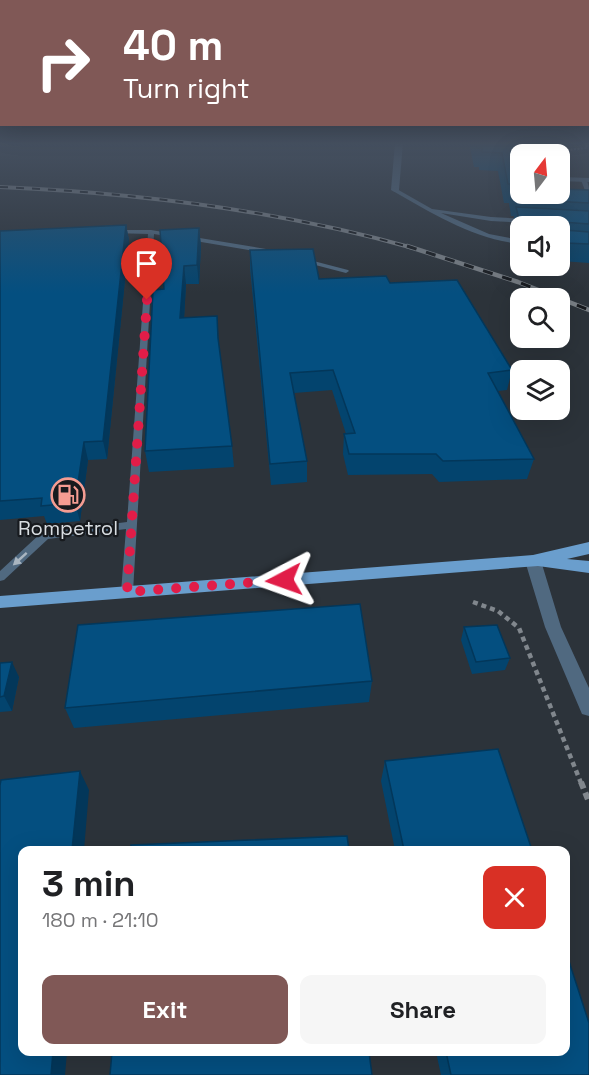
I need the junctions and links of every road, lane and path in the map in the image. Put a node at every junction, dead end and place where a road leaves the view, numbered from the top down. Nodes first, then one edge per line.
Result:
1 (401, 193) edge
2 (430, 210) junction
3 (510, 220) edge
4 (105, 231) edge
5 (151, 232) junction
6 (510, 240) edge
7 (277, 253) edge
8 (288, 256) edge
9 (346, 272) dead end
10 (132, 525) junction
11 (589, 548) edge
12 (532, 561) junction
13 (589, 567) edge
14 (0, 577) edge
15 (127, 592) junction
16 (0, 602) edge
17 (473, 603) dead end
18 (589, 708) edge
19 (589, 802) edge

1 - 2 lane
2 - 3 lane
2 - 6 lane
4 - 5 lane
5 - 7 lane
5 - 10 lane
8 - 9 lane
10 -> 14 lane
10 - 15 lane
11 - 12 main road
12 - 13 main road
12 - 15 main road
12 - 18 street
15 - 16 main road
17 - 19 path

